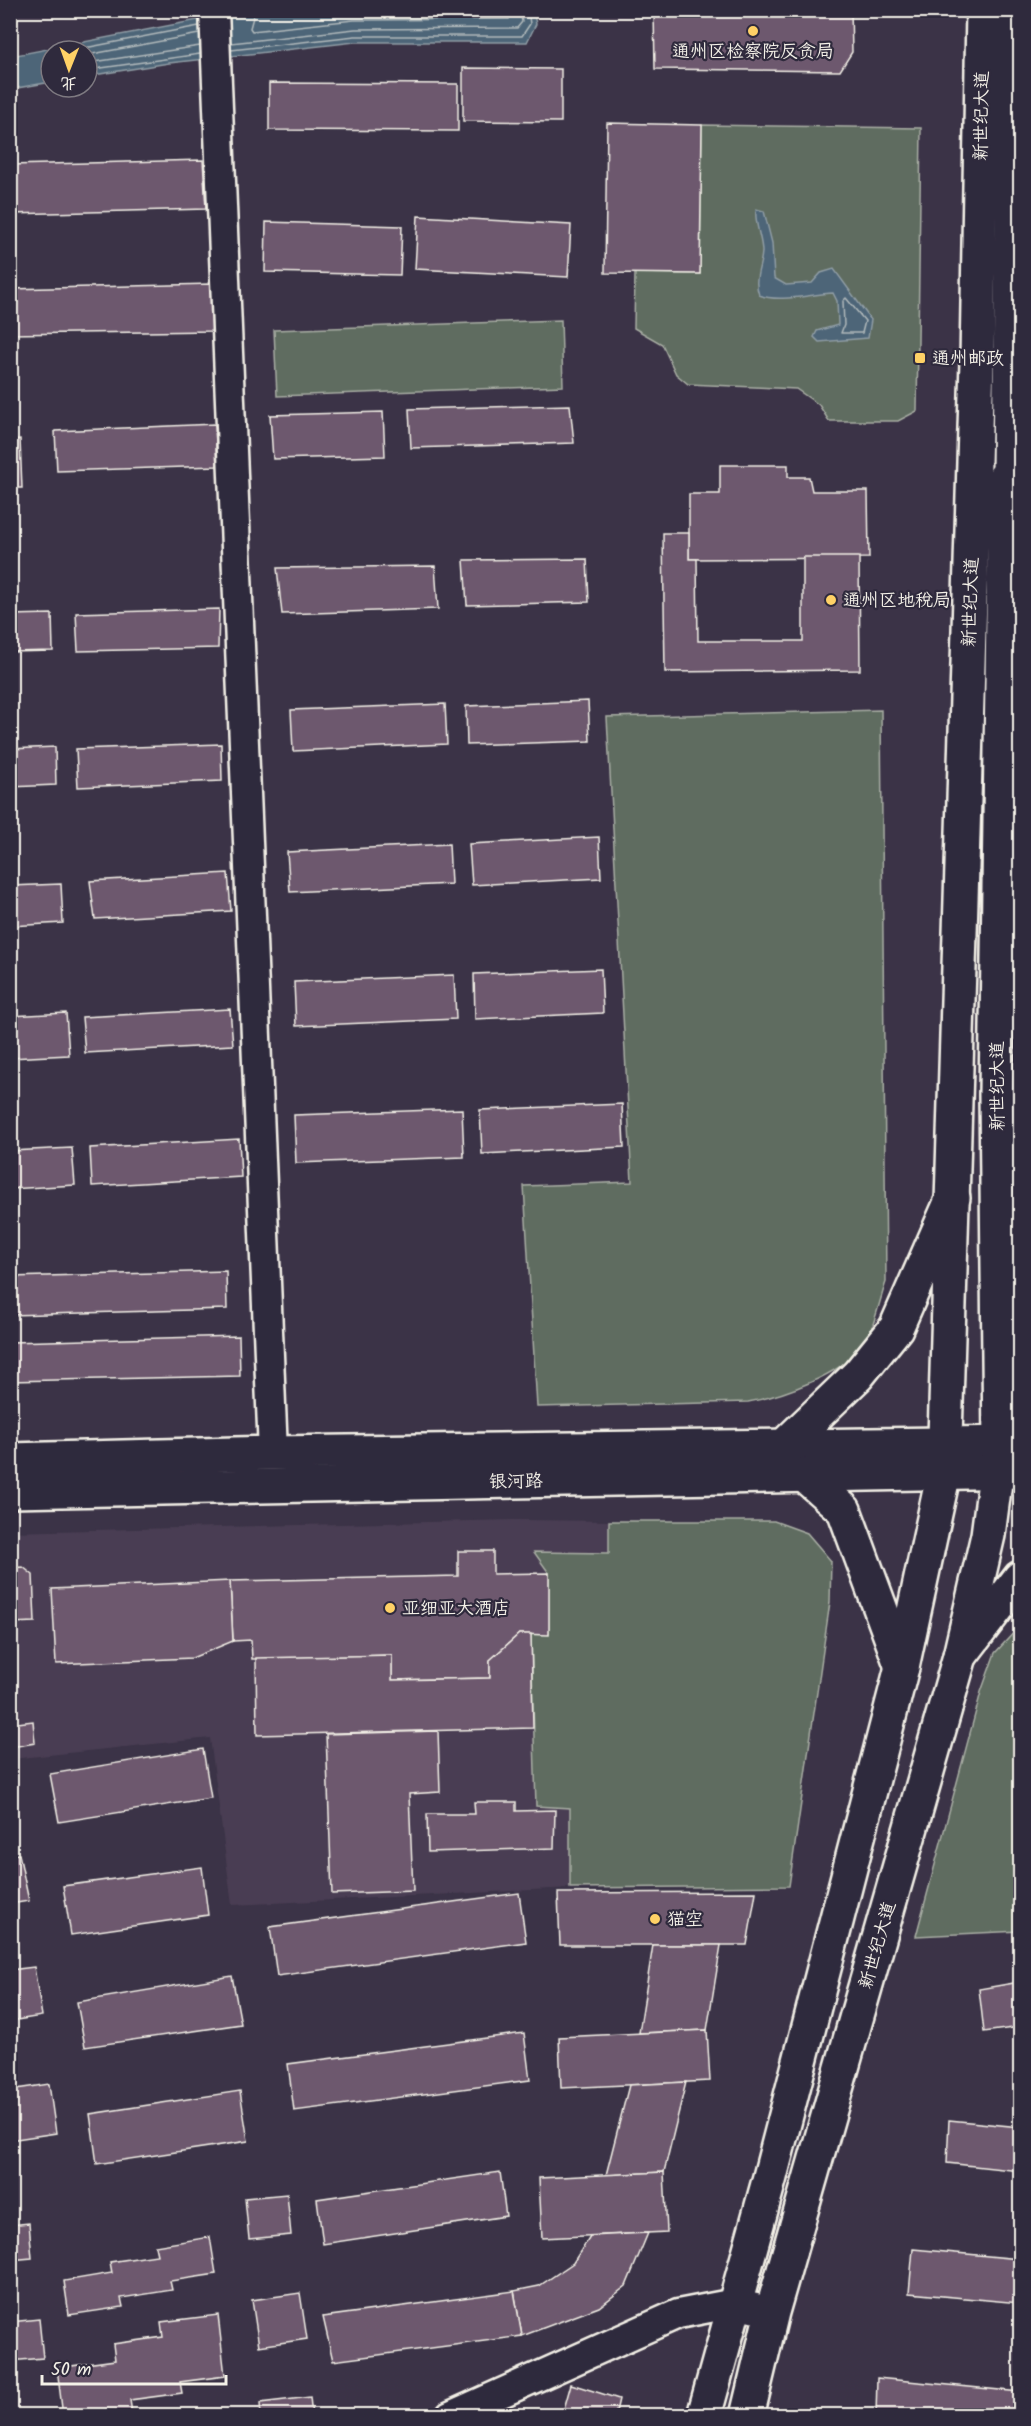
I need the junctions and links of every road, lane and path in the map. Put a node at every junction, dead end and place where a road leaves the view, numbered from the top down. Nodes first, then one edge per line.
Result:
1 (983, 10) edge
2 (1014, 10) edge
3 (214, 14) edge
4 (973, 473) junction
5 (1015, 474) edge
6 (954, 1196) junction
7 (998, 1221) junction
8 (1020, 1274) edge
9 (783, 1447) junction
10 (273, 1453) junction
11 (1009, 1457) edge
12 (945, 1459) junction
13 (10, 1460) edge
14 (804, 1475) junction
15 (10, 1491) edge
16 (1020, 1578) edge
17 (960, 1656) junction
18 (902, 1667) junction
19 (735, 2303) junction
20 (772, 2312) junction
21 (450, 2415) edge
22 (704, 2415) edge
23 (747, 2415) edge

1 - 4 main road, 新世纪大道
2 - 5 main road, 新世纪大道
3 - 10 street
4 - 5 street
4 - 6 main road, 新世纪大道
5 - 7 main road, 新世纪大道
6 - 9 main road
6 - 12 main road, 新世纪大道
7 - 8 main road
7 - 11 main road, 新世纪大道
9 - 10 main road, 银河路
9 - 12 main road, 银河路
10 - 13 main road, 银河路
11 - 12 main road, 银河路
11 - 17 main road, 新世纪大道
12 - 14 main road, 银河路
12 - 18 main road, 新世纪大道
14 - 15 main road, 银河路
14 - 18 main road
16 - 17 main road
17 - 20 main road, 新世纪大道
18 - 19 main road, 新世纪大道
19 - 20 street
19 - 21 street
19 - 22 main road, 新世纪大道
20 - 23 main road, 新世纪大道

